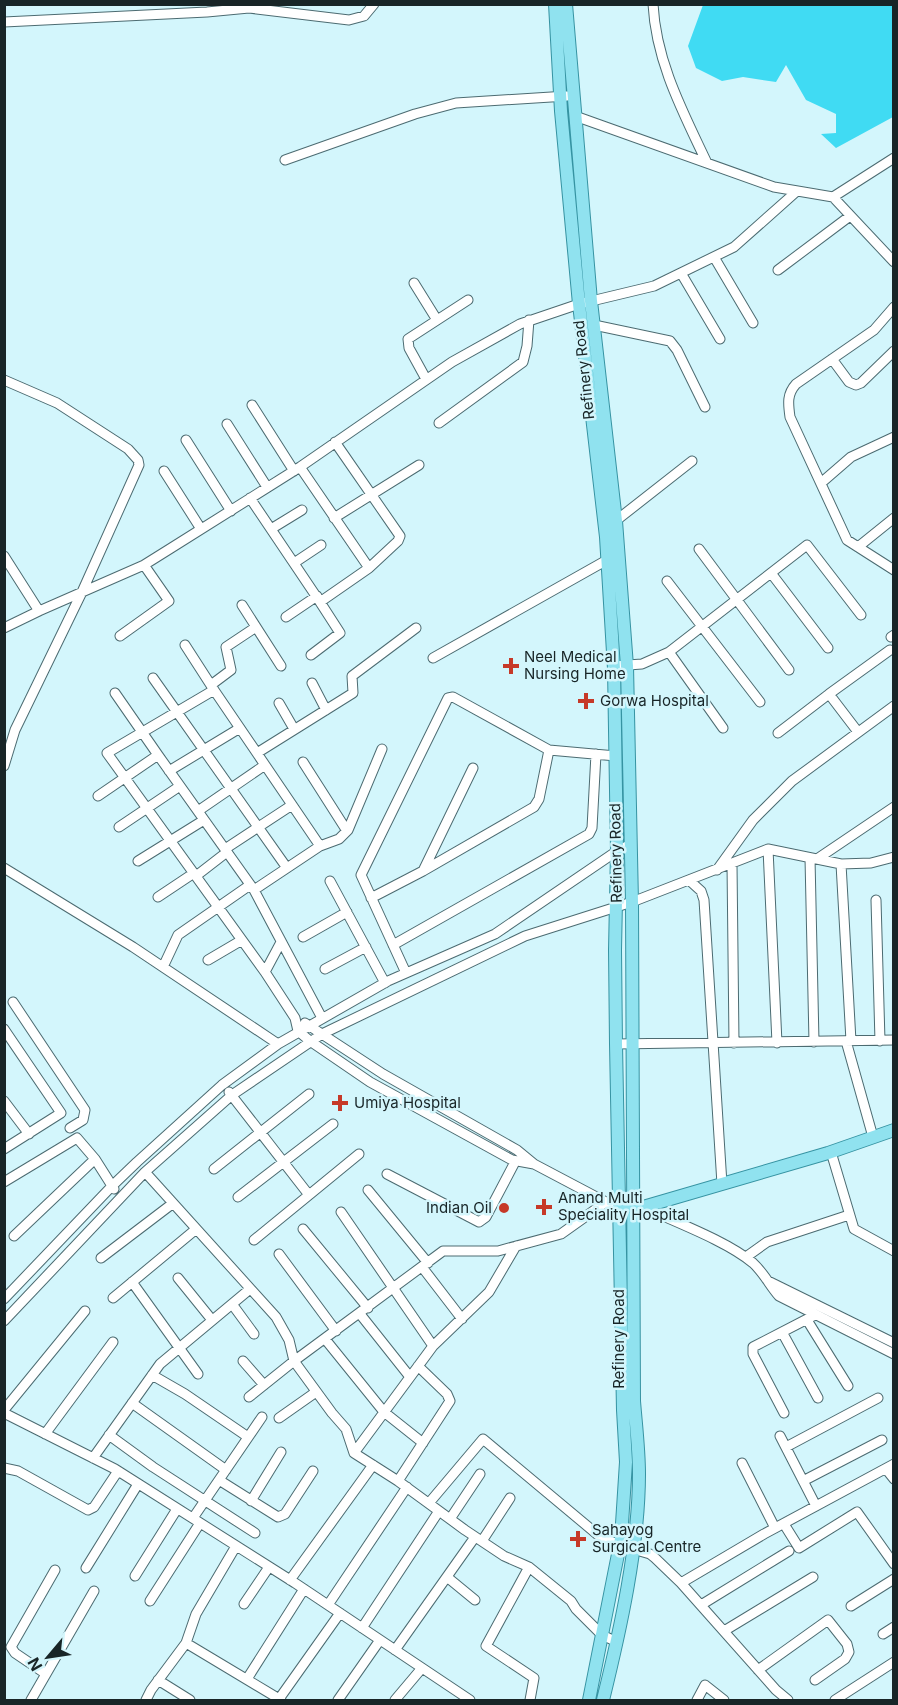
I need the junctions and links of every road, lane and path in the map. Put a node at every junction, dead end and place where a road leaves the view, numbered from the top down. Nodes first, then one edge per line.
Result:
1 (374, 4) edge
2 (653, 4) edge
3 (559, 5) edge
4 (4, 21) edge
5 (560, 96) junction
6 (574, 96) junction
7 (575, 116) junction
8 (894, 158) edge
9 (285, 160) dead end
10 (707, 163) junction
11 (797, 191) junction
12 (833, 197) junction
13 (850, 216) junction
14 (714, 257) junction
15 (894, 262) edge
16 (778, 270) dead end
17 (681, 273) junction
18 (414, 283) dead end
19 (468, 300) dead end
20 (585, 303) junction
21 (894, 307) edge
22 (437, 320) junction
23 (529, 320) junction
24 (753, 323) dead end
25 (594, 325) junction
26 (720, 339) dead end
27 (894, 351) edge
28 (832, 359) junction
29 (426, 379) junction
30 (4, 380) edge
31 (252, 405) dead end
32 (705, 407) dead end
33 (439, 423) dead end
34 (227, 424) dead end
35 (894, 437) edge
36 (186, 440) dead end
37 (335, 442) junction
38 (692, 461) dead end
39 (419, 465) dead end
40 (297, 469) junction
41 (164, 471) dead end
42 (821, 483) junction
43 (267, 488) junction
44 (371, 495) junction
45 (250, 498) junction
46 (302, 510) dead end
47 (231, 511) junction
48 (334, 518) junction
49 (894, 518) edge
50 (616, 521) junction
51 (201, 529) junction
52 (271, 529) junction
53 (605, 529) junction
54 (321, 545) dead end
55 (858, 547) junction
56 (699, 549) dead end
57 (4, 556) edge
58 (607, 560) junction
59 (294, 563) junction
60 (144, 565) junction
61 (369, 568) junction
62 (894, 570) edge
63 (771, 573) junction
64 (667, 581) dead end
65 (82, 592) junction
66 (319, 599) junction
67 (737, 599) junction
68 (242, 605) dead end
69 (39, 611) junction
70 (861, 615) dead end
71 (286, 617) dead end
72 (256, 627) junction
73 (701, 627) junction
74 (4, 628) edge
75 (416, 628) dead end
76 (120, 636) dead end
77 (185, 645) dead end
78 (828, 648) dead end
79 (890, 650) dead end
80 (669, 652) junction
81 (311, 655) dead end
82 (433, 657) dead end
83 (281, 666) dead end
84 (614, 666) junction
85 (627, 666) junction
86 (789, 670) dead end
87 (153, 678) dead end
88 (312, 683) dead end
89 (213, 688) junction
90 (115, 693) dead end
91 (829, 694) junction
92 (760, 702) dead end
93 (279, 703) dead end
94 (894, 706) edge
95 (326, 710) junction
96 (178, 712) junction
97 (240, 728) junction
98 (723, 728) dead end
99 (294, 729) junction
100 (858, 732) junction
101 (143, 733) junction
102 (778, 733) dead end
103 (382, 749) dead end
104 (204, 750) junction
105 (549, 750) junction
106 (257, 753) junction
107 (596, 754) junction
108 (158, 755) junction
109 (616, 756) junction
110 (303, 762) dead end
111 (265, 765) junction
112 (4, 766) edge
113 (473, 768) dead end
114 (169, 771) junction
115 (125, 777) junction
116 (180, 786) junction
117 (231, 788) junction
118 (98, 796) dead end
119 (292, 805) junction
120 (894, 807) edge
121 (148, 809) junction
122 (198, 811) junction
123 (204, 820) junction
124 (119, 827) dead end
125 (258, 827) junction
126 (347, 831) junction
127 (171, 842) junction
128 (631, 844) junction
129 (320, 846) junction
130 (768, 849) junction
131 (226, 851) junction
132 (617, 851) junction
133 (894, 857) edge
134 (814, 858) junction
135 (138, 861) dead end
136 (732, 864) junction
137 (841, 864) junction
138 (4, 868) edge
139 (287, 868) junction
140 (717, 870) junction
141 (423, 871) junction
142 (195, 874) junction
143 (690, 880) junction
144 (330, 881) dead end
145 (252, 887) junction
146 (158, 897) dead end
147 (371, 898) junction
148 (876, 900) dead end
149 (632, 902) junction
150 (218, 907) junction
151 (616, 907) junction
152 (346, 912) junction
153 (303, 938) dead end
154 (242, 940) junction
155 (281, 942) junction
156 (393, 945) junction
157 (366, 947) junction
158 (208, 960) dead end
159 (163, 967) junction
160 (325, 969) dead end
161 (266, 972) junction
162 (406, 973) junction
163 (385, 983) junction
164 (13, 1002) dead end
165 (295, 1018) junction
166 (322, 1018) junction
167 (310, 1025) junction
168 (4, 1029) edge
169 (298, 1031) junction
170 (322, 1034) junction
171 (894, 1040) edge
172 (310, 1041) junction
173 (848, 1041) junction
174 (880, 1041) junction
175 (777, 1042) junction
176 (814, 1042) junction
177 (734, 1043) junction
178 (278, 1044) junction
179 (615, 1044) junction
180 (632, 1044) junction
181 (712, 1044) junction
182 (222, 1085) junction
183 (309, 1094) dead end
184 (232, 1095) junction
185 (4, 1101) edge
186 (61, 1113) junction
187 (333, 1124) dead end
188 (70, 1128) junction
189 (894, 1130) edge
190 (261, 1131) junction
191 (29, 1134) junction
192 (873, 1137) junction
193 (77, 1138) junction
194 (4, 1149) edge
195 (831, 1152) junction
196 (359, 1154) dead end
197 (95, 1159) junction
198 (515, 1161) junction
199 (285, 1162) junction
200 (534, 1164) junction
201 (214, 1169) dead end
202 (145, 1172) junction
203 (387, 1174) dead end
204 (4, 1182) edge
205 (722, 1184) junction
206 (112, 1186) junction
207 (369, 1190) dead end
208 (309, 1195) junction
209 (238, 1197) dead end
210 (120, 1198) junction
211 (172, 1204) junction
212 (612, 1204) junction
213 (639, 1206) junction
214 (341, 1212) dead end
215 (849, 1215) junction
216 (303, 1229) dead end
217 (195, 1230) junction
218 (14, 1236) dead end
219 (254, 1240) dead end
220 (516, 1246) junction
221 (894, 1251) edge
222 (279, 1254) dead end
223 (746, 1257) junction
224 (101, 1258) dead end
225 (425, 1265) junction
226 (27, 1276) junction
227 (177, 1278) dead end
228 (132, 1282) junction
229 (771, 1282) junction
230 (37, 1286) junction
231 (394, 1288) junction
232 (250, 1289) junction
233 (6, 1296) edge
234 (113, 1298) dead end
235 (232, 1304) junction
236 (85, 1311) dead end
237 (364, 1311) junction
238 (811, 1317) junction
239 (462, 1319) junction
240 (212, 1320) junction
241 (4, 1321) edge
242 (336, 1331) junction
243 (782, 1332) junction
244 (254, 1334) dead end
245 (325, 1339) junction
246 (892, 1341) edge
247 (113, 1342) dead end
248 (433, 1346) junction
249 (179, 1348) junction
250 (894, 1354) edge
251 (243, 1361) dead end
252 (294, 1361) junction
253 (418, 1366) junction
254 (198, 1374) dead end
255 (152, 1375) junction
256 (410, 1377) junction
257 (264, 1385) junction
258 (848, 1386) dead end
259 (316, 1392) junction
260 (249, 1397) dead end
261 (818, 1398) dead end
262 (878, 1398) dead end
263 (132, 1403) junction
264 (4, 1412) edge
265 (384, 1412) junction
266 (784, 1413) dead end
267 (262, 1417) dead end
268 (279, 1418) dead end
269 (45, 1434) junction
270 (109, 1435) junction
271 (780, 1436) dead end
272 (248, 1437) junction
273 (882, 1440) dead end
274 (423, 1443) junction
275 (786, 1447) junction
276 (281, 1452) dead end
277 (354, 1453) junction
278 (93, 1458) junction
279 (742, 1463) dead end
280 (373, 1465) junction
281 (890, 1466) edge
282 (4, 1468) edge
283 (226, 1470) junction
284 (118, 1471) junction
285 (313, 1471) dead end
286 (480, 1474) dead end
287 (894, 1479) edge
288 (219, 1480) junction
289 (398, 1481) junction
290 (803, 1482) junction
291 (138, 1484) junction
292 (407, 1488) junction
293 (510, 1498) dead end
294 (205, 1500) junction
295 (250, 1501) junction
296 (429, 1503) junction
297 (816, 1506) junction
298 (177, 1509) junction
299 (439, 1511) junction
300 (450, 1519) junction
301 (196, 1521) junction
302 (780, 1526) junction
303 (255, 1533) dead end
304 (478, 1539) junction
305 (619, 1545) junction
306 (236, 1546) junction
307 (632, 1549) junction
308 (789, 1551) dead end
309 (894, 1564) edge
310 (269, 1567) junction
311 (529, 1567) junction
312 (86, 1568) dead end
313 (55, 1570) dead end
314 (135, 1576) dead end
315 (447, 1577) junction
316 (813, 1577) dead end
317 (894, 1579) edge
318 (290, 1580) junction
319 (681, 1583) junction
320 (304, 1589) junction
321 (94, 1591) dead end
322 (476, 1600) dead end
323 (150, 1601) dead end
324 (244, 1604) dead end
325 (328, 1605) junction
326 (701, 1605) junction
327 (851, 1606) dead end
328 (340, 1613) junction
329 (362, 1628) junction
330 (894, 1628) edge
331 (724, 1631) junction
332 (883, 1634) dead end
333 (602, 1635) junction
334 (380, 1640) junction
335 (617, 1642) junction
336 (186, 1643) junction
337 (395, 1650) junction
338 (894, 1662) edge
339 (422, 1668) junction
340 (758, 1670) junction
341 (46, 1674) junction
342 (247, 1679) junction
343 (158, 1680) junction
344 (815, 1680) dead end
345 (179, 1697) edge
346 (280, 1700) edge
347 (31, 1701) edge
348 (146, 1701) edge
349 (190, 1701) edge
350 (338, 1701) edge
351 (396, 1701) edge
352 (470, 1701) edge
353 (530, 1701) edge
354 (590, 1701) edge
355 (603, 1701) edge
356 (697, 1701) edge
357 (724, 1701) edge
358 (788, 1701) edge
359 (835, 1701) edge

1 - 4 street
2 - 10 street
3 - 5 main road, Refinery Road
3 - 6 main road, Refinery Road
5 - 6 street
5 - 9 street
5 - 20 main road, Refinery Road
6 - 7 main road, Refinery Road
7 - 10 street
7 - 20 main road, Refinery Road
8 - 12 street
10 - 11 street
11 - 12 street
11 - 14 street
12 - 13 street
13 - 15 street
13 - 16 street
14 - 17 street
14 - 24 street
17 - 20 street
17 - 26 street
18 - 22 street
19 - 22 street
20 - 23 street
20 - 25 main road, Refinery Road
20 - 53 main road, Refinery Road
21 - 28 street
22 - 29 street
23 - 29 street
23 - 33 street
25 - 32 street
25 - 50 main road, Refinery Road
27 - 28 street
28 - 42 street
29 - 37 street
30 - 65 street
31 - 40 street
34 - 43 street
35 - 42 street
36 - 47 street
37 - 40 street
37 - 44 street
38 - 50 street
39 - 44 street
40 - 43 street
40 - 48 street
41 - 51 street
42 - 55 street
43 - 45 street
44 - 48 street
44 - 61 street
45 - 47 street
45 - 52 street
46 - 52 street
47 - 51 street
48 - 61 street
49 - 55 street
50 - 53 street
50 - 85 main road, Refinery Road
51 - 60 street
52 - 59 street
53 - 58 main road, Refinery Road
54 - 59 street
55 - 62 street
56 - 67 street
57 - 69 street
58 - 82 street
58 - 84 main road, Refinery Road
59 - 66 street
60 - 65 street
60 - 76 street
61 - 66 street
63 - 67 street
63 - 70 street
63 - 78 street
64 - 73 street
65 - 69 street
65 - 112 street
66 - 71 street
66 - 81 street
67 - 73 street
67 - 86 street
68 - 72 street
69 - 74 street
72 - 83 street
72 - 89 street
73 - 80 street
73 - 92 street
75 - 95 street
77 - 89 street
79 - 91 street
80 - 85 street
80 - 98 street
84 - 85 street
84 - 109 main road, Refinery Road
85 - 128 main road, Refinery Road
87 - 96 street
88 - 95 street
89 - 96 street
89 - 97 street
90 - 101 street
91 - 100 street
91 - 102 street
93 - 99 street
94 - 100 street
95 - 99 street
96 - 101 street
96 - 104 street
97 - 104 street
97 - 106 street
99 - 106 street
100 - 140 street
101 - 108 street
101 - 115 street
103 - 126 street
104 - 114 street
104 - 117 street
105 - 107 street
105 - 141 street
105 - 147 street
106 - 111 street
107 - 109 street
107 - 156 street
108 - 114 street
108 - 115 street
109 - 132 main road, Refinery Road
110 - 126 street
111 - 117 street
111 - 119 street
113 - 141 street
114 - 116 street
115 - 118 street
115 - 121 street
116 - 121 street
116 - 122 street
117 - 122 street
117 - 125 street
119 - 125 street
119 - 129 street
120 - 134 street
121 - 124 street
121 - 127 street
122 - 123 street
123 - 127 street
123 - 131 street
125 - 131 street
125 - 139 street
126 - 129 street
127 - 135 street
127 - 142 street
128 - 132 street
128 - 149 main road, Refinery Road
129 - 139 street
130 - 134 street
130 - 136 street
130 - 175 street
131 - 142 street
131 - 145 street
132 - 151 main road, Refinery Road
132 - 162 street
133 - 137 street
134 - 137 street
134 - 176 street
136 - 140 street
136 - 177 street
137 - 173 street
138 - 159 street
139 - 145 street
140 - 143 street
141 - 147 street
142 - 146 street
142 - 150 street
143 - 149 street
143 - 181 street
144 - 152 street
145 - 150 street
145 - 155 street
147 - 156 street
148 - 174 street
149 - 151 street
149 - 180 main road, Refinery Road
150 - 154 street
150 - 159 street
151 - 170 street
151 - 179 main road, Refinery Road
152 - 153 street
152 - 157 street
154 - 158 street
154 - 161 street
155 - 161 street
155 - 166 street
156 - 162 street
157 - 160 street
157 - 163 street
159 - 178 street
161 - 165 street
162 - 163 street
163 - 166 street
164 - 188 street
165 - 167 street
165 - 169 street
166 - 167 street
167 - 169 street
167 - 170 street
168 - 186 street
169 - 172 street
169 - 178 street
170 - 172 street
170 - 200 street
171 - 174 street
172 - 184 street
172 - 198 street
173 - 174 street
173 - 176 street
173 - 192 street
175 - 176 street
175 - 177 street
177 - 181 street
178 - 182 street
179 - 180 street
179 - 212 main road, Refinery Road
180 - 181 street
180 - 213 main road, Refinery Road
181 - 205 street
182 - 184 street
182 - 206 street
183 - 190 street
184 - 190 street
184 - 202 street
185 - 191 street
186 - 188 street
186 - 191 street
187 - 199 street
188 - 193 street
189 - 192 main road
190 - 199 street
190 - 201 street
191 - 194 street
192 - 195 main road
193 - 197 street
193 - 204 street
195 - 205 main road
195 - 215 street
196 - 208 street
197 - 206 street
197 - 218 street
198 - 200 street
198 - 203 street
199 - 208 street
199 - 209 street
200 - 212 street
202 - 210 street
202 - 211 street
205 - 213 main road
206 - 210 street
206 - 226 street
207 - 225 street
208 - 219 street
210 - 230 street
211 - 217 street
211 - 224 street
212 - 213 main road
212 - 220 street
212 - 305 main road, Refinery Road
213 - 223 street
213 - 307 main road, Refinery Road
214 - 231 street
215 - 221 street
215 - 223 street
216 - 237 street
217 - 228 street
217 - 232 street
220 - 225 street
220 - 239 street
222 - 242 street
223 - 229 street
225 - 231 street
225 - 239 street
226 - 230 street
226 - 233 street
227 - 240 street
228 - 234 street
228 - 249 street
229 - 238 street
229 - 246 street
230 - 241 street
231 - 237 street
231 - 248 street
232 - 235 street
232 - 252 street
235 - 240 street
235 - 244 street
236 - 264 street
237 - 242 street
237 - 256 street
238 - 243 street
238 - 250 street
238 - 258 street
239 - 248 street
240 - 249 street
242 - 245 street
243 - 261 street
243 - 266 street
245 - 252 street
245 - 265 street
247 - 269 street
248 - 253 street
249 - 254 street
249 - 255 street
251 - 257 street
252 - 257 street
252 - 259 street
253 - 256 street
253 - 274 street
255 - 263 street
255 - 272 street
256 - 265 street
257 - 260 street
259 - 268 street
259 - 277 street
262 - 275 street
263 - 270 street
263 - 283 street
264 - 269 street
265 - 274 street
265 - 277 street
267 - 272 street
269 - 278 street
270 - 278 street
270 - 294 street
271 - 275 street
272 - 283 street
273 - 290 street
274 - 289 street
275 - 290 street
276 - 295 street
277 - 280 street
278 - 284 street
279 - 302 street
280 - 289 street
280 - 318 street
281 - 287 street
281 - 297 street
282 - 284 street
283 - 288 street
284 - 291 street
285 - 295 street
286 - 300 street
288 - 294 street
288 - 295 street
289 - 292 street
290 - 297 street
291 - 298 street
291 - 312 street
292 - 296 street
292 - 325 street
293 - 304 street
294 - 301 street
294 - 303 street
296 - 299 street
296 - 305 street
297 - 302 street
298 - 301 street
298 - 314 street
299 - 300 street
299 - 329 street
300 - 304 street
301 - 306 street
301 - 323 street
302 - 309 street
302 - 319 street
304 - 311 street
304 - 315 street
305 - 307 street
305 - 333 main road, Refinery Road
306 - 310 street
306 - 336 street
307 - 319 street
307 - 335 main road, Refinery Road
308 - 326 street
310 - 318 street
310 - 324 street
311 - 333 street
311 - 353 street
313 - 341 street
315 - 322 street
315 - 337 street
316 - 331 street
317 - 327 street
318 - 320 street
319 - 326 street
320 - 325 street
320 - 342 street
321 - 341 street
325 - 328 street
326 - 331 street
328 - 329 street
328 - 346 street
329 - 334 street
330 - 332 street
331 - 340 street
333 - 335 street
333 - 354 main road, Refinery Road
334 - 337 street
334 - 350 street
335 - 355 main road, Refinery Road
336 - 342 street
336 - 343 street
337 - 339 street
338 - 359 street
339 - 351 street
339 - 352 street
340 - 344 street
340 - 358 street
341 - 347 street
342 - 346 street
343 - 345 street
343 - 348 street
345 - 349 street
356 - 357 street

